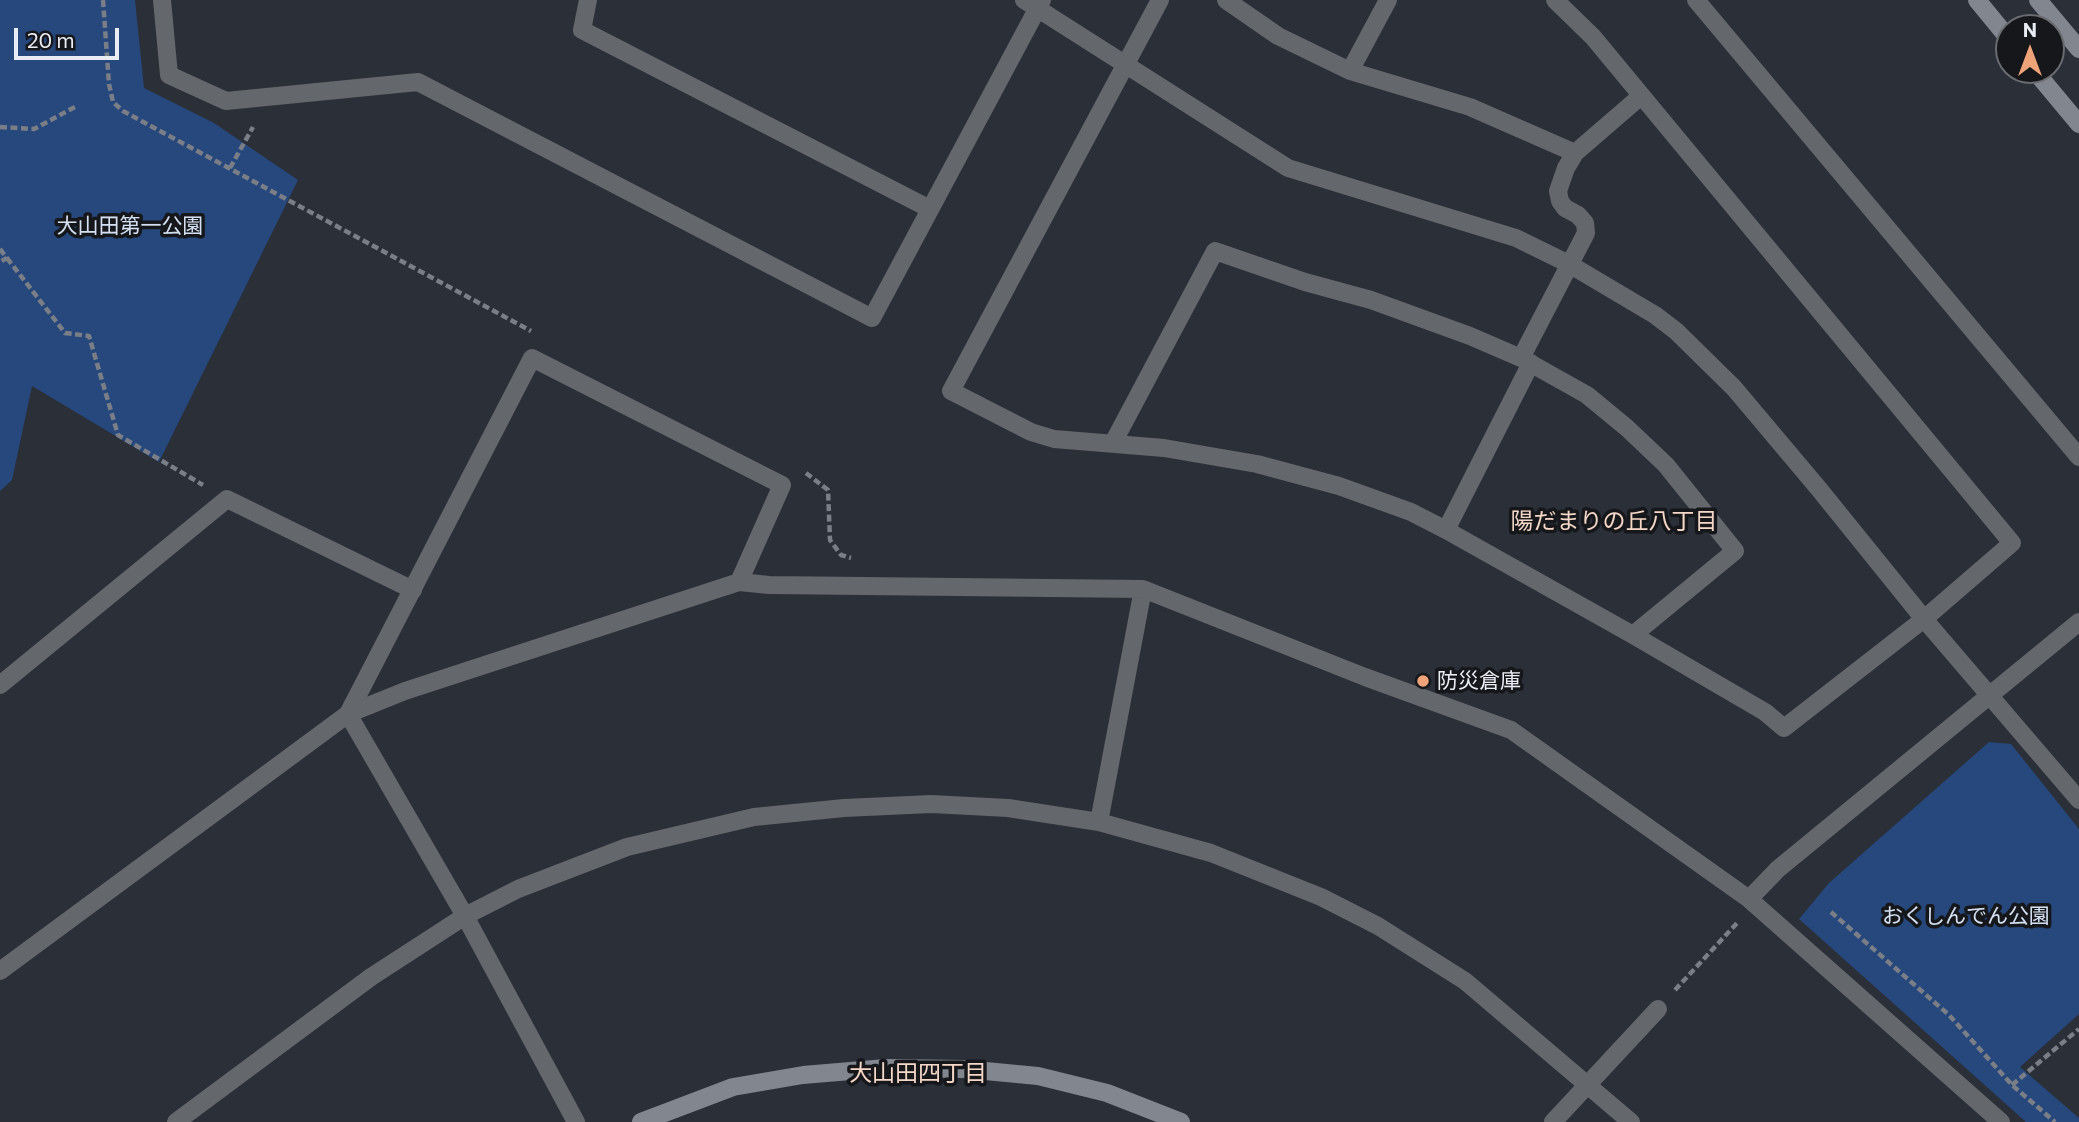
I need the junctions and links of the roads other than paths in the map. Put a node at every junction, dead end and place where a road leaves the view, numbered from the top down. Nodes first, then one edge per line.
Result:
1 (162, 0) edge
2 (588, 0) edge
3 (1160, 0) edge
4 (1226, 0) edge
5 (1388, 0) edge
6 (1555, 0) edge
7 (1696, 0) edge
8 (1977, 0) edge
9 (2038, 0) edge
10 (1035, 2) edge
11 (1995, 22) edge
12 (2079, 49) edge
13 (1124, 64) junction
14 (1350, 71) junction
15 (2046, 84) edge
16 (1641, 96) junction
17 (2079, 124) edge
18 (1575, 153) junction
19 (930, 209) junction
20 (1569, 264) junction
21 (1526, 360) junction
22 (1113, 443) junction
23 (2079, 457) edge
24 (1446, 530) junction
25 (739, 582) junction
26 (1143, 589) junction
27 (413, 590) junction
28 (1924, 619) junction
29 (2079, 622) edge
30 (1633, 635) junction
31 (0, 685) edge
32 (1990, 695) junction
33 (348, 714) junction
34 (2076, 790) edge
35 (1099, 822) junction
36 (1752, 901) junction
37 (466, 916) junction
38 (0, 971) edge
39 (1658, 1009) road end
40 (1588, 1084) junction
41 (176, 1122) edge
42 (576, 1122) edge
43 (641, 1122) edge
44 (1181, 1122) edge
45 (1553, 1122) edge
46 (1631, 1122) edge
47 (2001, 1122) edge

1 - 19 street
2 - 19 street
3 - 13 street
4 - 14 street
5 - 14 street
6 - 16 street
7 - 23 street
8 - 11 street
9 - 12 street
10 - 13 street
10 - 19 street
13 - 20 street
13 - 22 street
14 - 18 street
15 - 17 street
16 - 18 street
16 - 28 street
18 - 20 street
20 - 21 street
20 - 28 street
21 - 22 street
21 - 24 street
21 - 30 street
22 - 24 street
24 - 30 street
25 - 26 street
25 - 27 street
25 - 33 street
26 - 35 street
26 - 36 street
27 - 31 street
27 - 33 street
28 - 30 street
28 - 32 street
29 - 32 street
32 - 34 street
32 - 36 street
33 - 37 street
33 - 38 street
35 - 37 street
35 - 40 street
36 - 47 street
37 - 41 street
37 - 42 street
39 - 40 street
40 - 45 street
40 - 46 street
43 - 44 street

